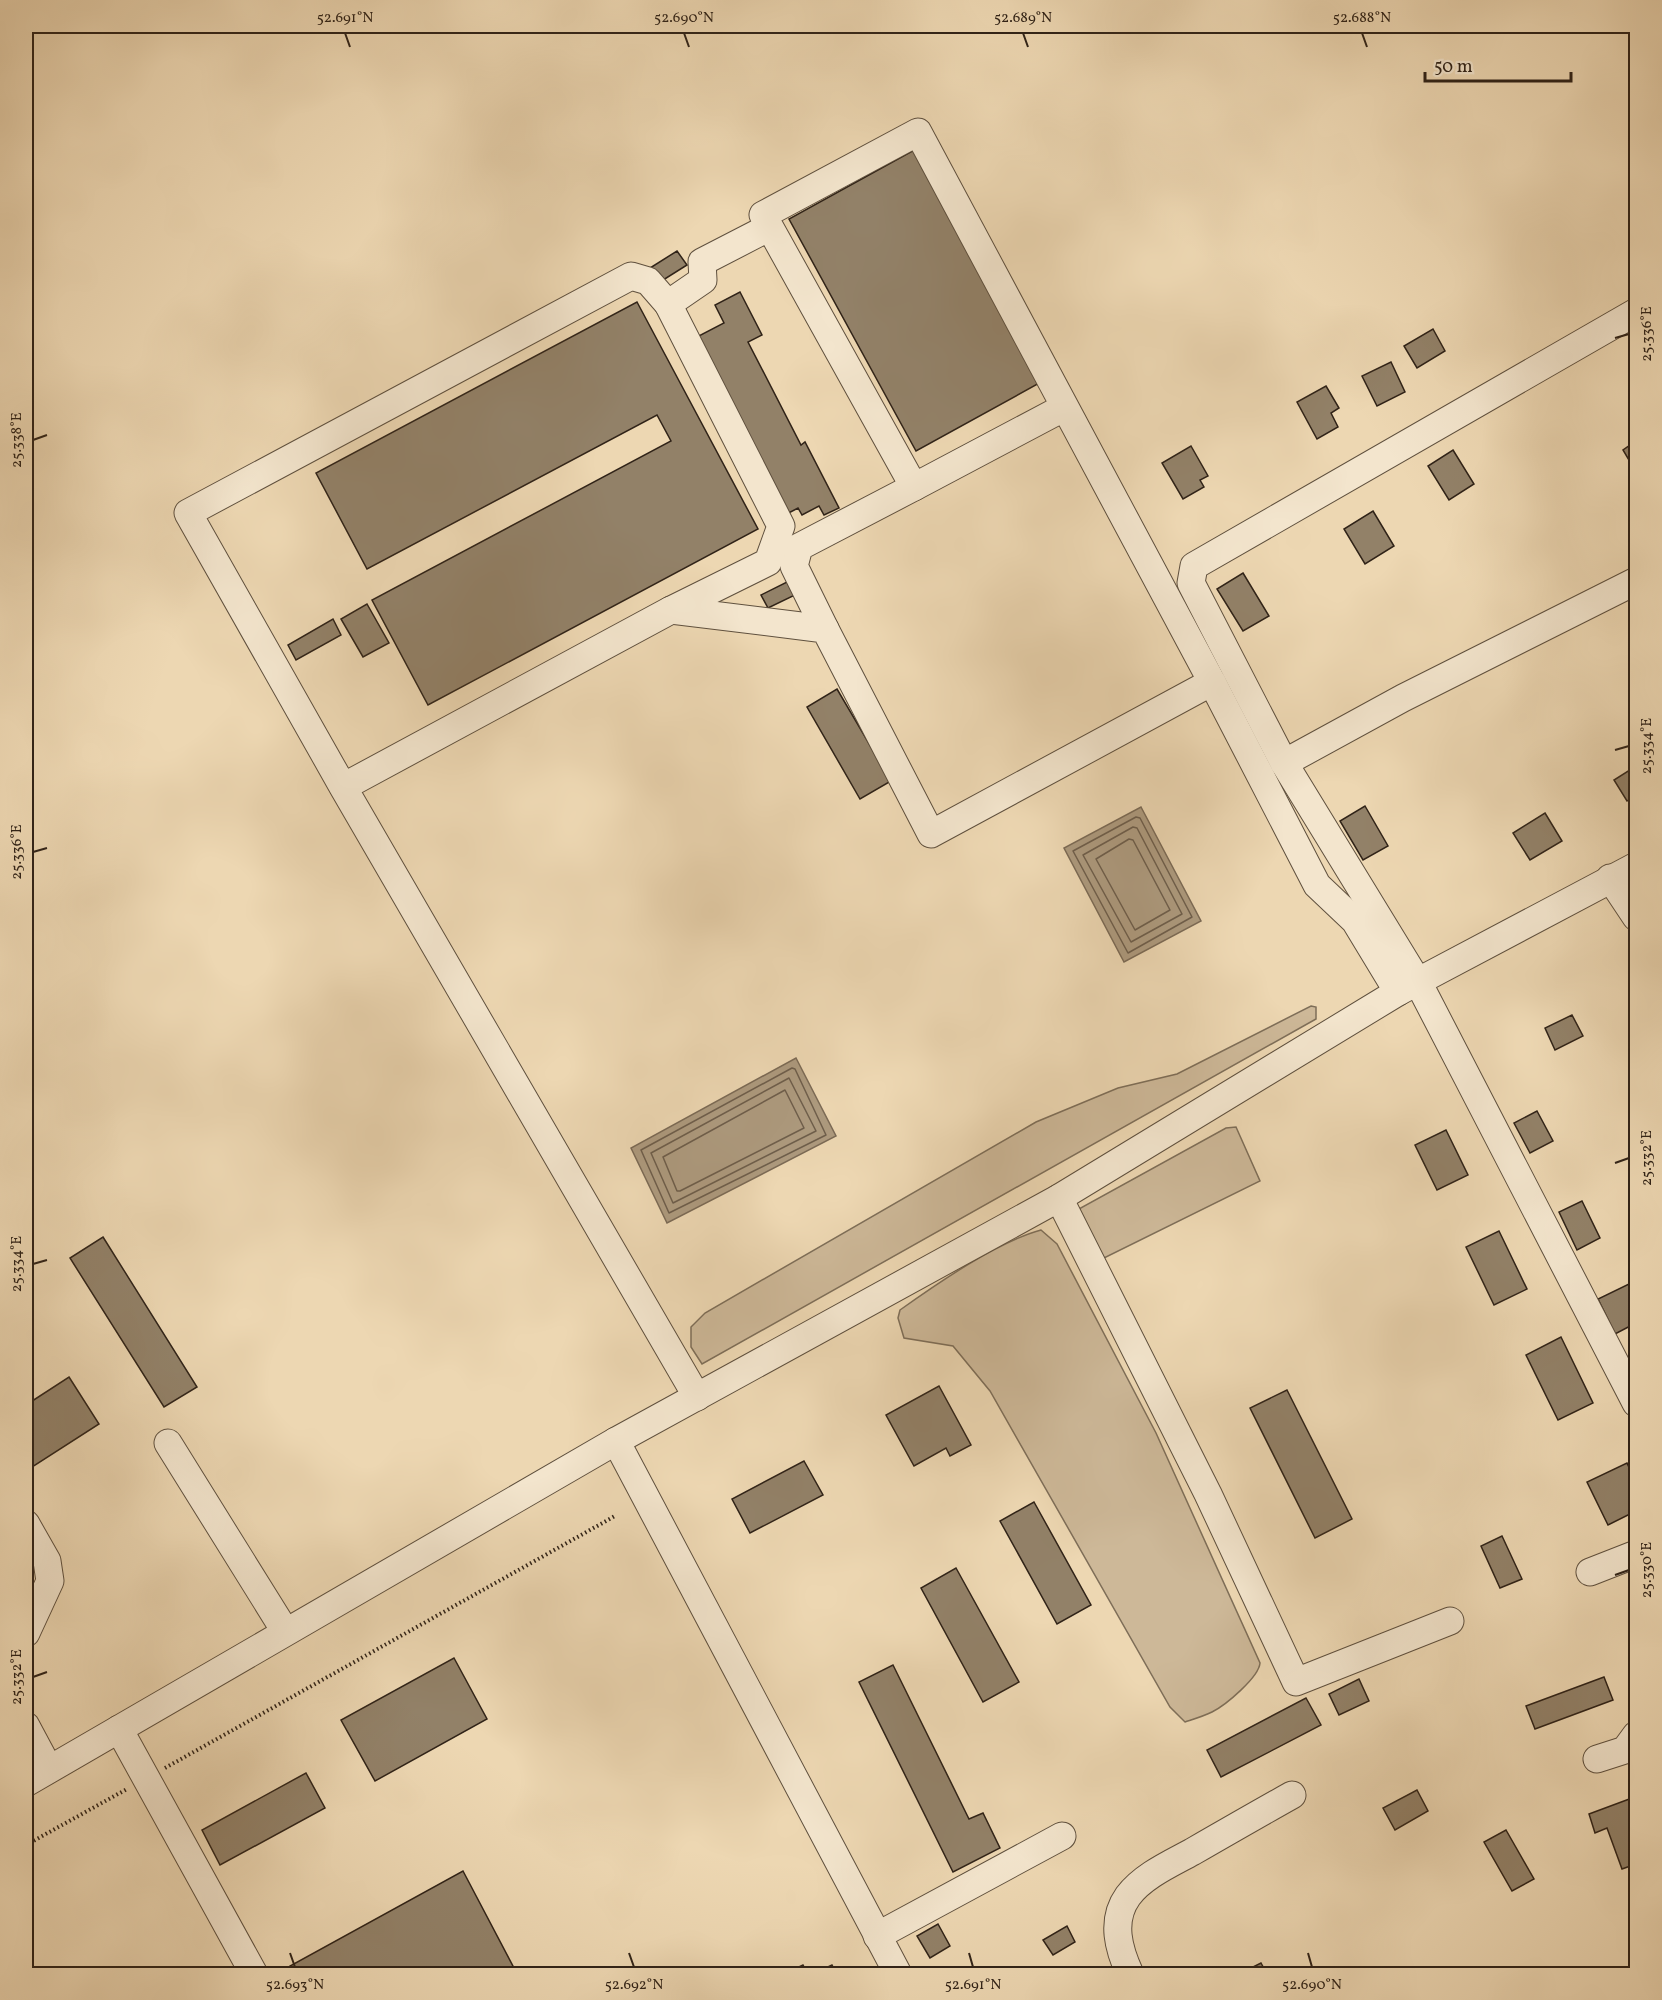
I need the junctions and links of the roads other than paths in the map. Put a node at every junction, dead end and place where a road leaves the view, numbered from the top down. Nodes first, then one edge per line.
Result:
1 (768, 228) junction
2 (668, 304) junction
3 (1636, 312) edge
4 (1065, 407) junction
5 (914, 487) junction
6 (1636, 581) edge
7 (671, 610) junction
8 (825, 629) junction
9 (1212, 682) junction
10 (1284, 763) junction
11 (343, 788) junction
12 (1636, 866) edge
13 (1610, 879) junction
14 (1636, 917) edge
15 (1408, 987) junction
16 (1059, 1198) junction
17 (697, 1397) junction
18 (1636, 1403) edge
19 (616, 1441) junction
20 (168, 1443) dead end
21 (26, 1524) edge
22 (1636, 1554) edge
23 (1590, 1572) dead end
24 (1450, 1621) dead end
25 (285, 1631) junction
26 (26, 1633) edge
27 (26, 1726) edge
28 (119, 1729) junction
29 (1636, 1734) edge
30 (1597, 1759) dead end
31 (49, 1769) junction
32 (26, 1783) edge
33 (1292, 1795) dead end
34 (1062, 1836) dead end
35 (877, 1935) junction
36 (254, 1974) edge
37 (898, 1974) edge
38 (1130, 1974) edge

1 - 2 street
1 - 4 street
1 - 5 street
2 - 7 street
2 - 11 street
3 - 10 street
4 - 5 street
4 - 9 street
5 - 8 street
6 - 10 street
7 - 8 street
7 - 11 street
8 - 9 street
9 - 15 street
10 - 15 street
11 - 17 street
12 - 13 street
13 - 14 street
13 - 15 street
15 - 16 street
15 - 18 street
16 - 17 street
16 - 24 street
17 - 19 street
19 - 25 street
19 - 35 street
20 - 25 street
21 - 26 street
22 - 23 street
25 - 28 street
27 - 31 street
28 - 31 street
28 - 36 street
29 - 30 street
31 - 32 street
33 - 38 street
34 - 35 street
35 - 37 street

